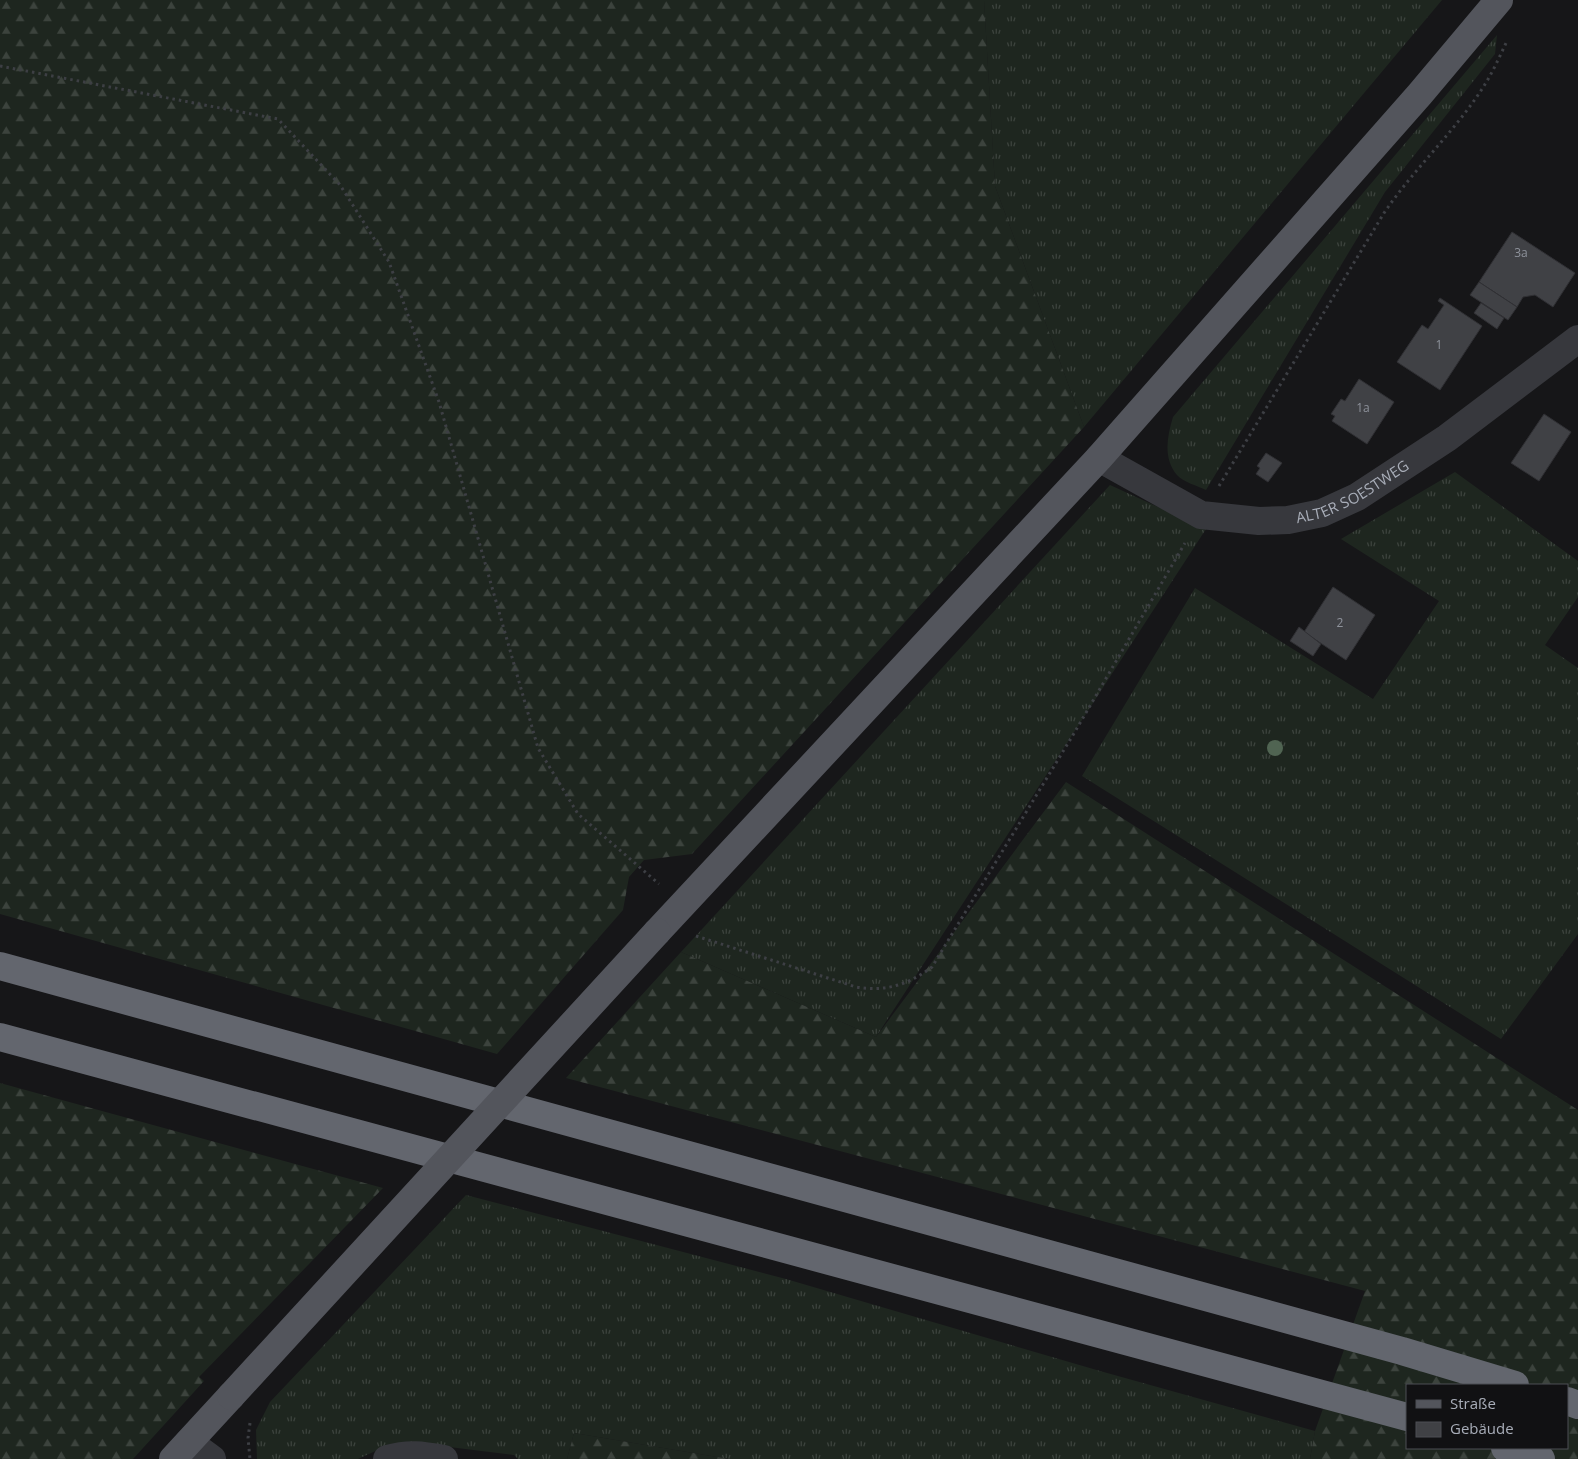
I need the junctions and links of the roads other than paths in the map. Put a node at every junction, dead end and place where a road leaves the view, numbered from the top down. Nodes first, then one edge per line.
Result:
1 (1499, 0) edge
2 (1578, 339) edge
3 (1099, 458) junction
4 (0, 966) edge
5 (0, 1037) edge
6 (1512, 1384) edge
7 (1398, 1414) edge
8 (1508, 1449) edge
9 (181, 1450) edge
10 (212, 1459) edge
11 (387, 1459) edge
12 (444, 1459) edge
13 (1541, 1459) edge

1 - 3 main road
2 - 3 street, ALTER SOESTWEG
3 - 9 main road, bridge
4 - 6 highway
5 - 7 highway
8 - 13 highway
9 - 10 street
11 - 12 street

